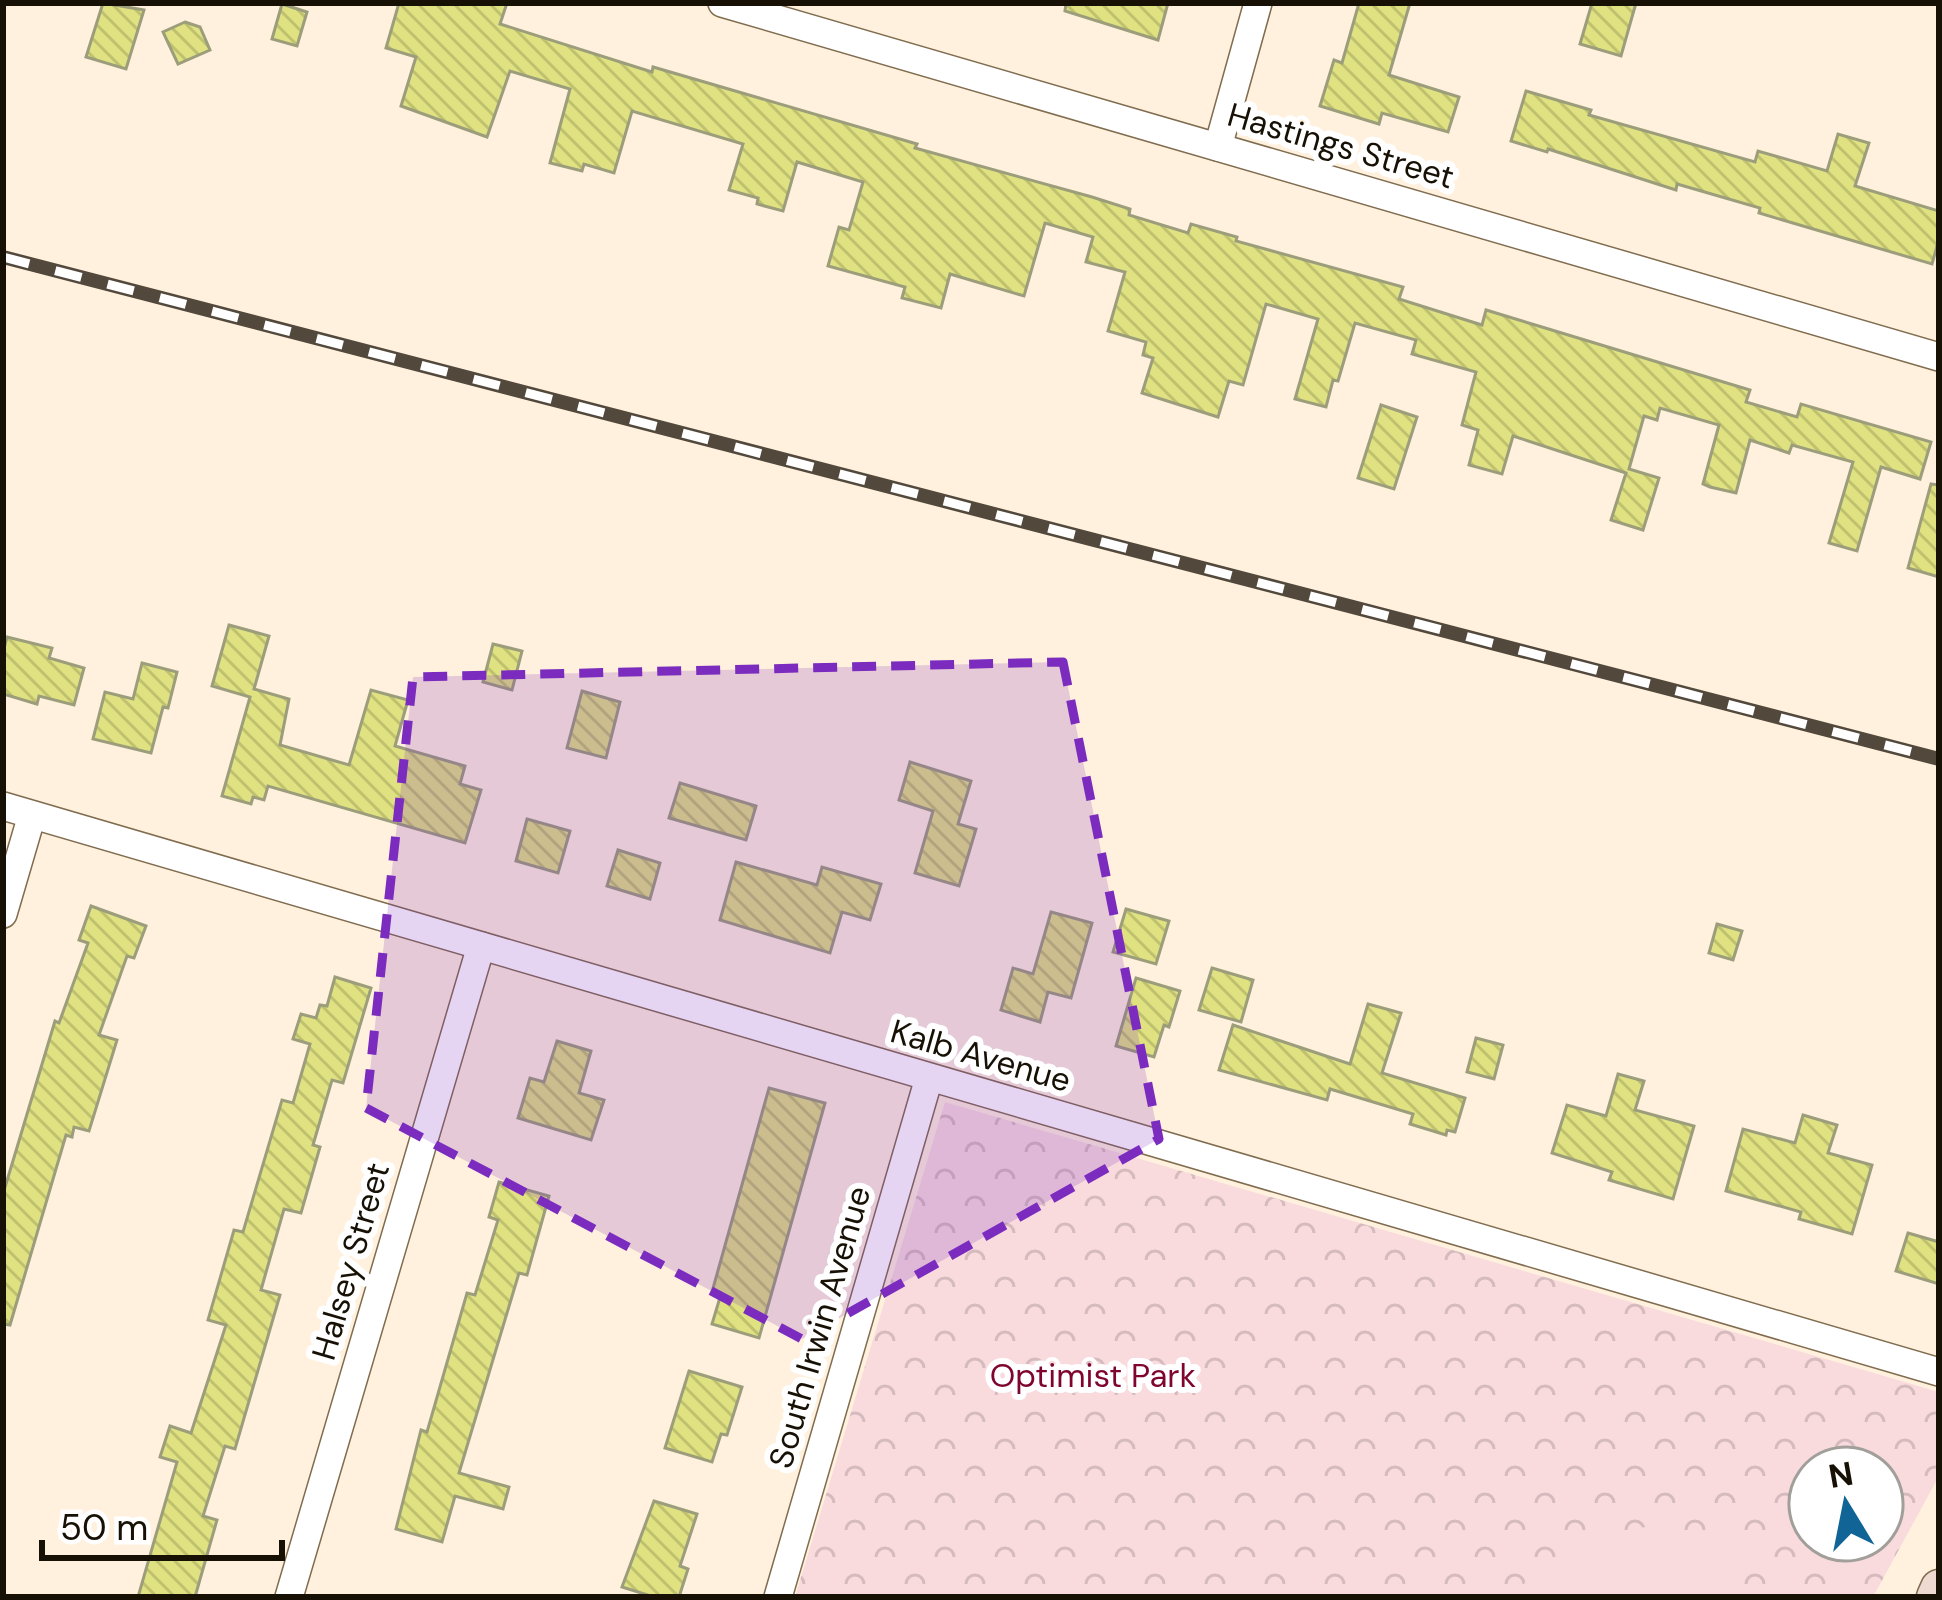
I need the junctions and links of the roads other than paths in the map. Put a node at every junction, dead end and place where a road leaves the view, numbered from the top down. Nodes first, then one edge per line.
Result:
1 (722, 3) edge
2 (1258, 3) edge
3 (1218, 147) junction
4 (1939, 357) edge
5 (3, 806) edge
6 (32, 815) junction
7 (3, 914) edge
8 (481, 946) junction
9 (929, 1078) junction
10 (1939, 1372) edge
11 (1939, 1588) edge
12 (289, 1597) edge
13 (778, 1597) edge
14 (1935, 1597) edge

1 - 3 street, Hastings Street
2 - 3 street
3 - 4 street, Hastings Street
5 - 6 street, Kalb Avenue
6 - 7 street
6 - 8 street, Kalb Avenue
8 - 9 street, Kalb Avenue
8 - 12 street, Halsey Street
9 - 10 street, Kalb Avenue
9 - 13 street, South Irwin Avenue
11 - 14 street

